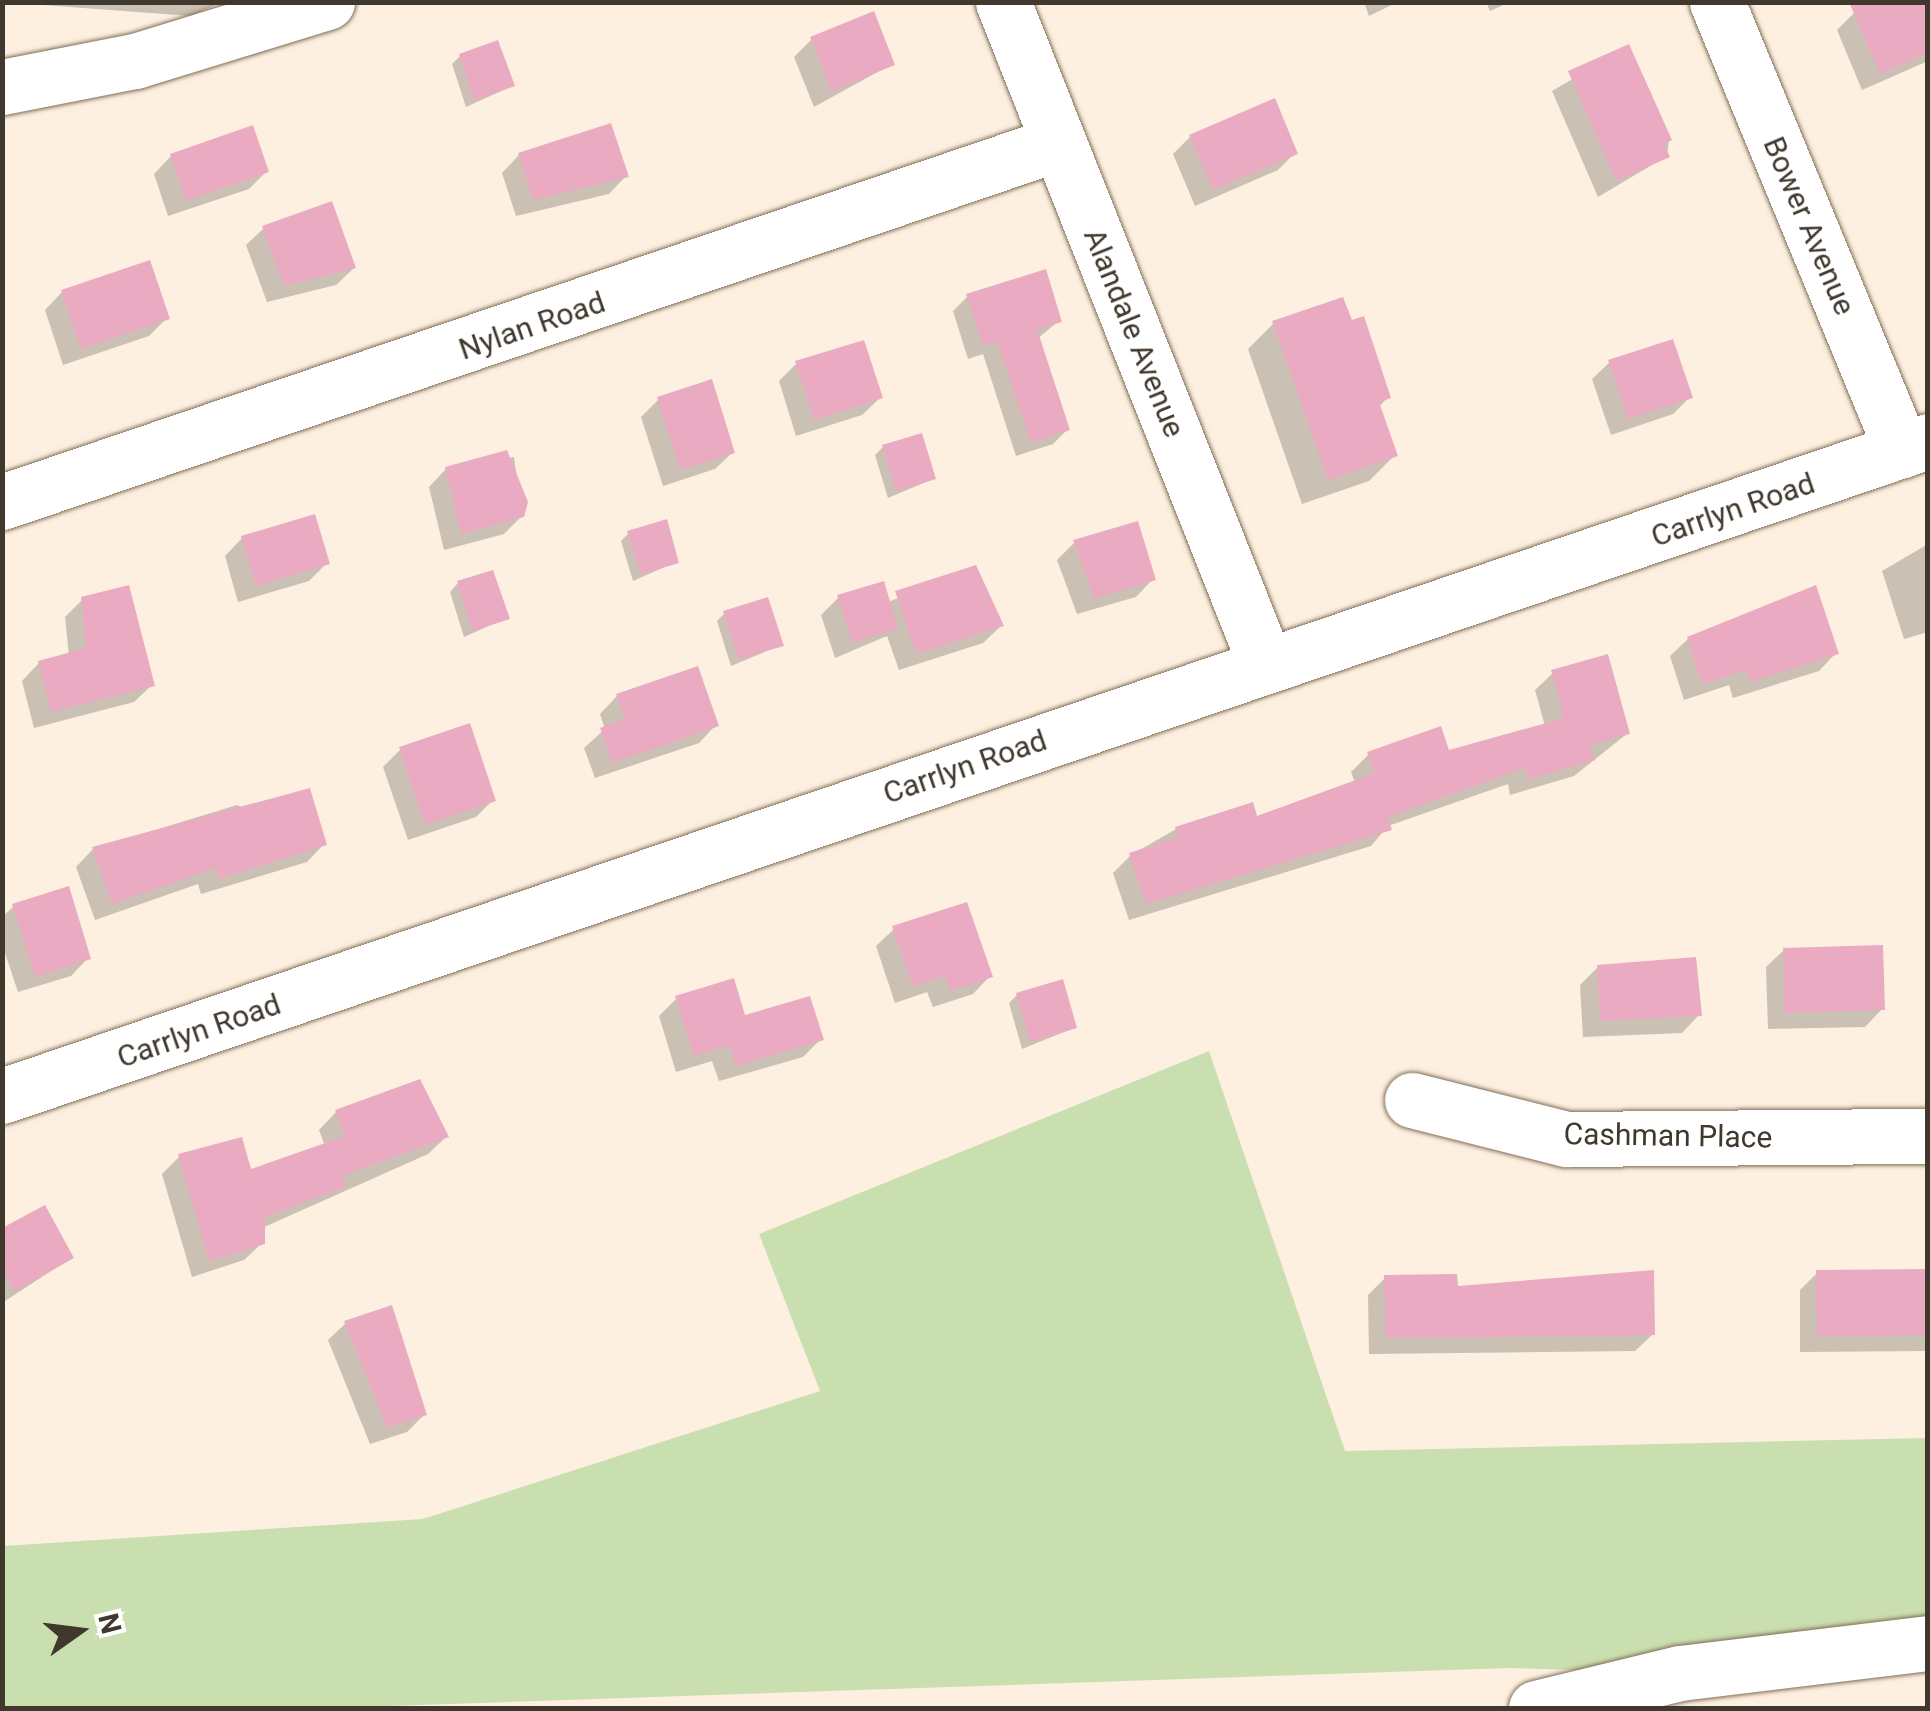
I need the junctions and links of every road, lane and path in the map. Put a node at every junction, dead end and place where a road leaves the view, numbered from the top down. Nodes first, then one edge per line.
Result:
1 (327, 2) edge
2 (1003, 2) edge
3 (1717, 2) edge
4 (2, 87) edge
5 (1059, 143) junction
6 (1915, 445) edge
7 (2, 502) edge
8 (1265, 663) junction
9 (2, 1096) edge
10 (1412, 1100) dead end
11 (1928, 1136) edge
12 (1928, 1642) edge
13 (1536, 1708) edge

1 - 4 main road
2 - 5 main road, Alandale Avenue
3 - 6 main road, Bower Avenue
5 - 7 main road, Nylan Road
5 - 8 main road, Alandale Avenue
6 - 8 main road, Carrlyn Road
8 - 9 main road, Carrlyn Road
10 - 11 main road, Cashman Place
12 - 13 main road

